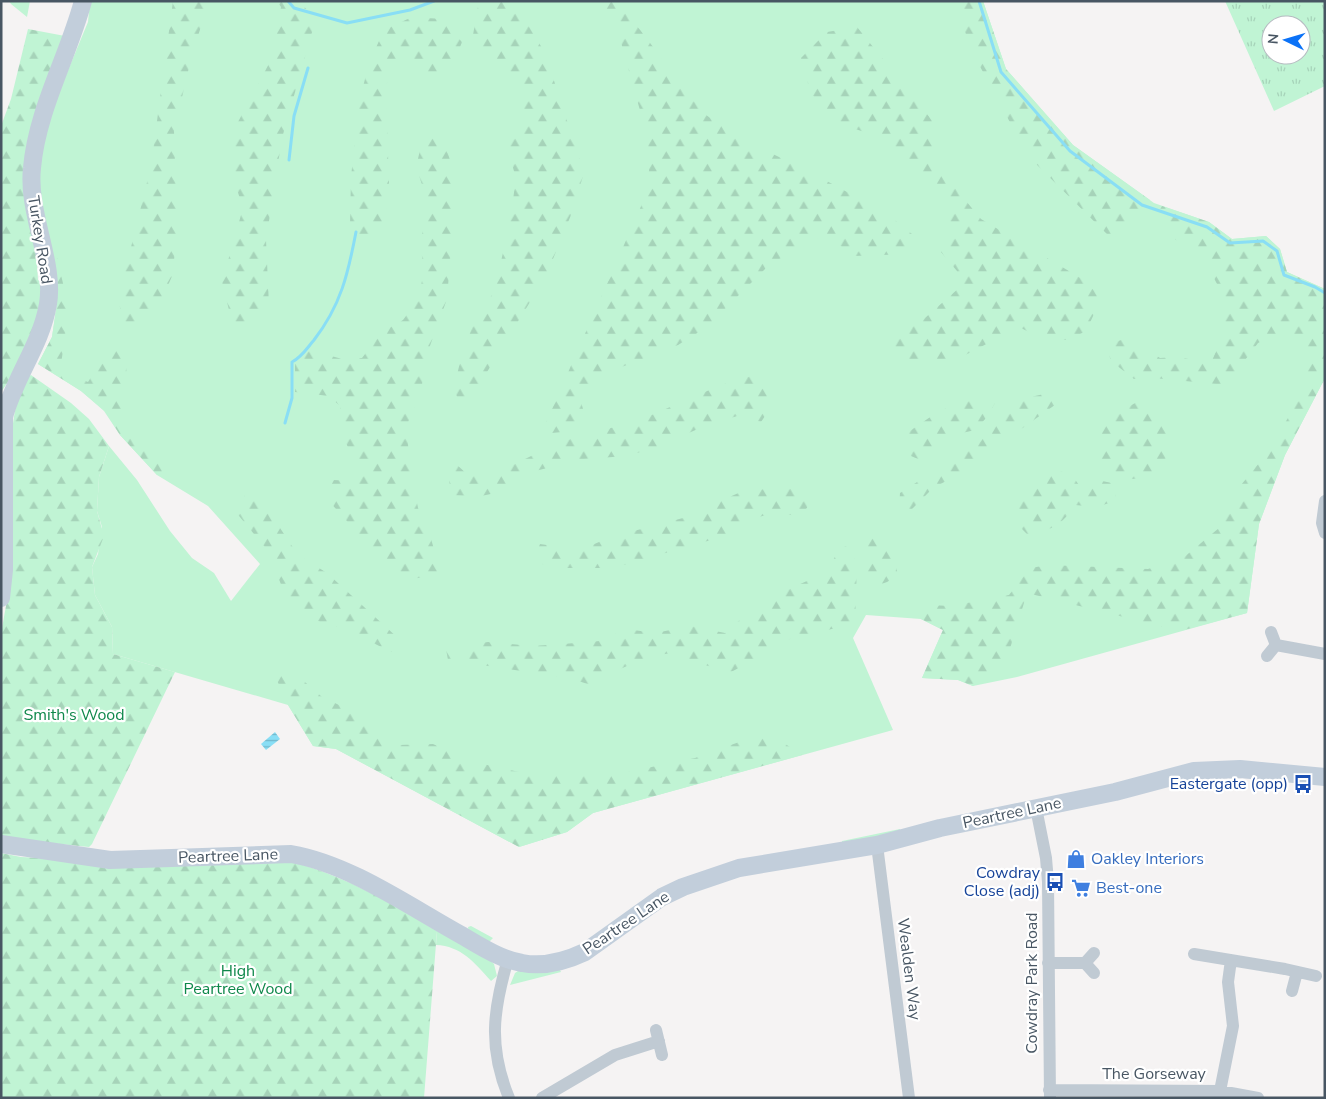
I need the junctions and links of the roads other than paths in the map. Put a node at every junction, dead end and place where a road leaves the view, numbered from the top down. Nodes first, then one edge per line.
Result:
1 (84, 1) edge
2 (1325, 501) edge
3 (1325, 534) edge
4 (1, 598) edge
5 (1271, 632) dead end
6 (1325, 654) edge
7 (1325, 777) edge
8 (1036, 808) junction
9 (1, 844) edge
10 (877, 845) junction
11 (1094, 953) dead end
12 (1194, 954) dead end
13 (508, 959) junction
14 (1231, 960) junction
15 (1048, 963) junction
16 (1085, 963) junction
17 (1297, 972) junction
18 (1094, 973) dead end
19 (1316, 976) dead end
20 (1292, 991) dead end
21 (662, 1055) dead end
22 (1220, 1091) junction
23 (1050, 1094) edge
24 (1205, 1094) edge
25 (509, 1098) edge
26 (542, 1098) edge
27 (909, 1098) edge
28 (1258, 1098) edge

1 - 4 street, Turkey Road
2 - 3 street
5 - 6 street
7 - 8 street, Peartree Lane
8 - 10 street, Peartree Lane
8 - 15 street, Cowdray Park Road
9 - 13 street, Peartree Lane
10 - 13 street, Peartree Lane
10 - 27 street, Wealden Way
11 - 16 street
12 - 14 street
13 - 25 street
14 - 17 street
14 - 22 street
15 - 16 street
15 - 23 street, Cowdray Park Road
16 - 18 street
17 - 19 street
17 - 20 street
21 - 26 street
22 - 24 street, The Gorseway
22 - 28 street, The Gorseway
23 - 24 street, The Gorseway

